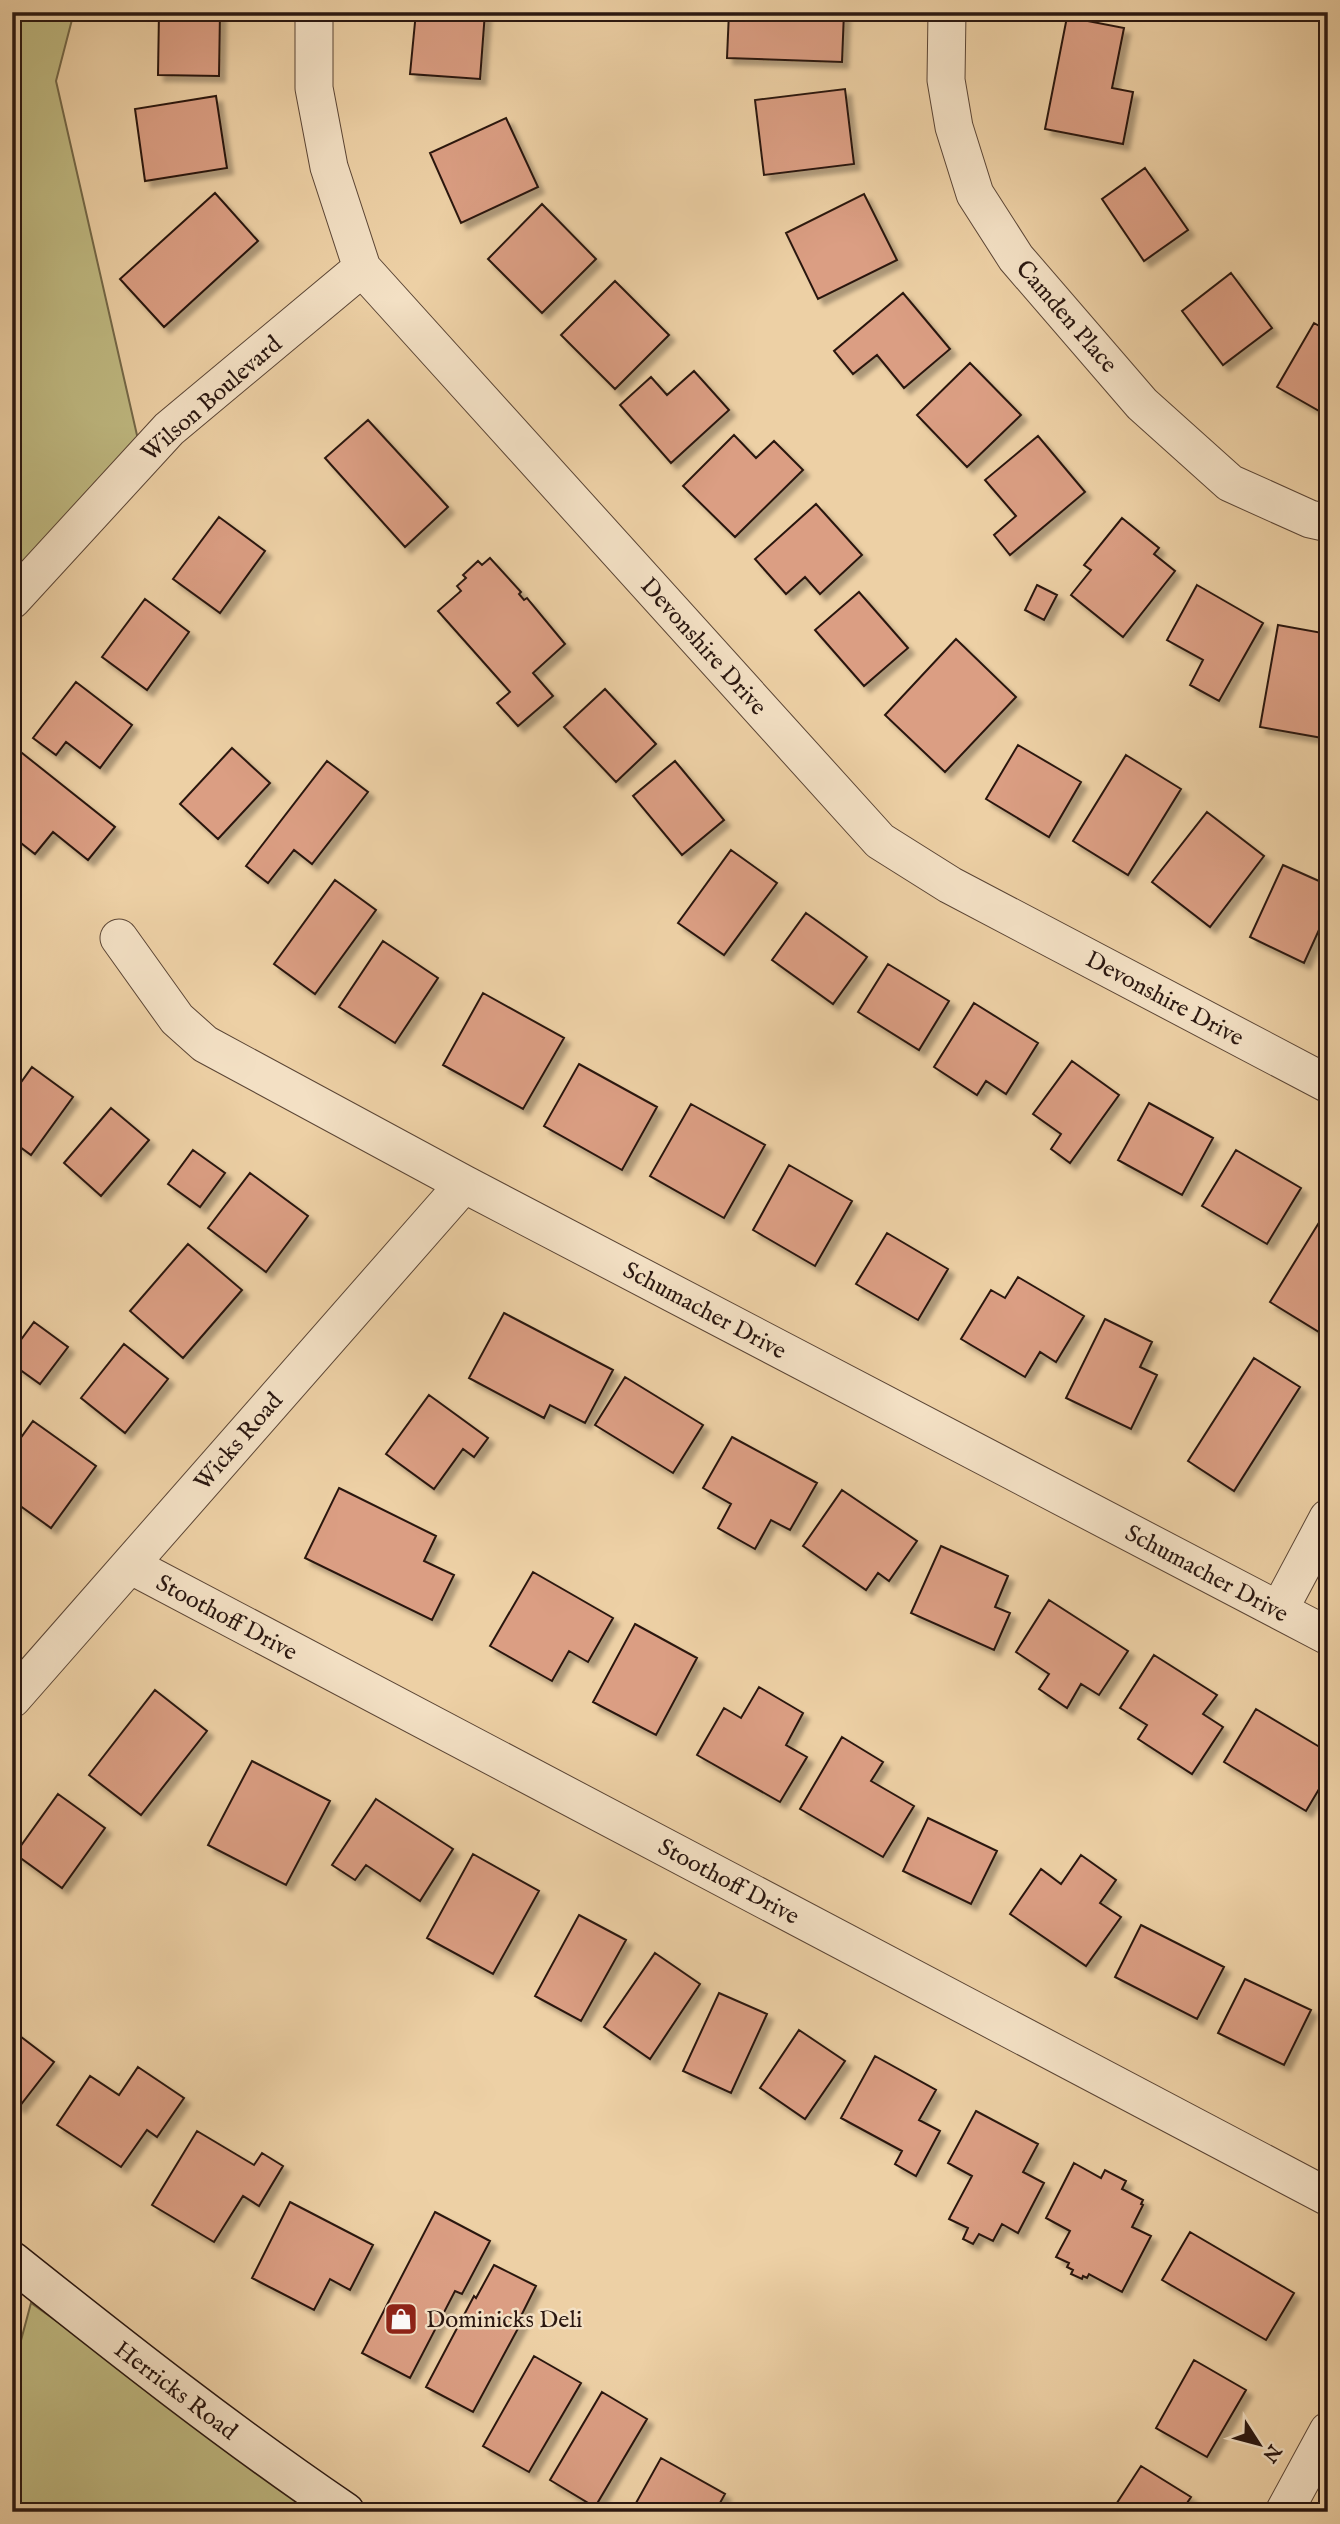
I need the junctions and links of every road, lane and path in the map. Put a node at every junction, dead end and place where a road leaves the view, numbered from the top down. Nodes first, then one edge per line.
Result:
1 (314, 12) edge
2 (947, 12) edge
3 (362, 268) junction
4 (1328, 523) edge
5 (12, 600) edge
6 (118, 938) dead end
7 (1328, 1084) edge
8 (464, 1184) junction
9 (1328, 1518) edge
10 (130, 1565) junction
11 (1279, 1610) junction
12 (1328, 1636) edge
13 (12, 1699) edge
14 (1328, 2197) edge
15 (12, 2261) edge
16 (1328, 2431) edge
17 (345, 2512) edge
18 (1284, 2512) edge

1 - 3 street, Devonshire Drive
2 - 4 street, Camden Place
3 - 5 street, Wilson Boulevard
3 - 7 street, Devonshire Drive
6 - 8 street, Schumacher Drive
8 - 10 street, Wicks Road
8 - 11 street, Schumacher Drive
9 - 11 street
10 - 13 street, Wicks Road
10 - 14 street, Stoothoff Drive
11 - 12 street, Schumacher Drive
15 - 17 main road, Herricks Road
16 - 18 street

